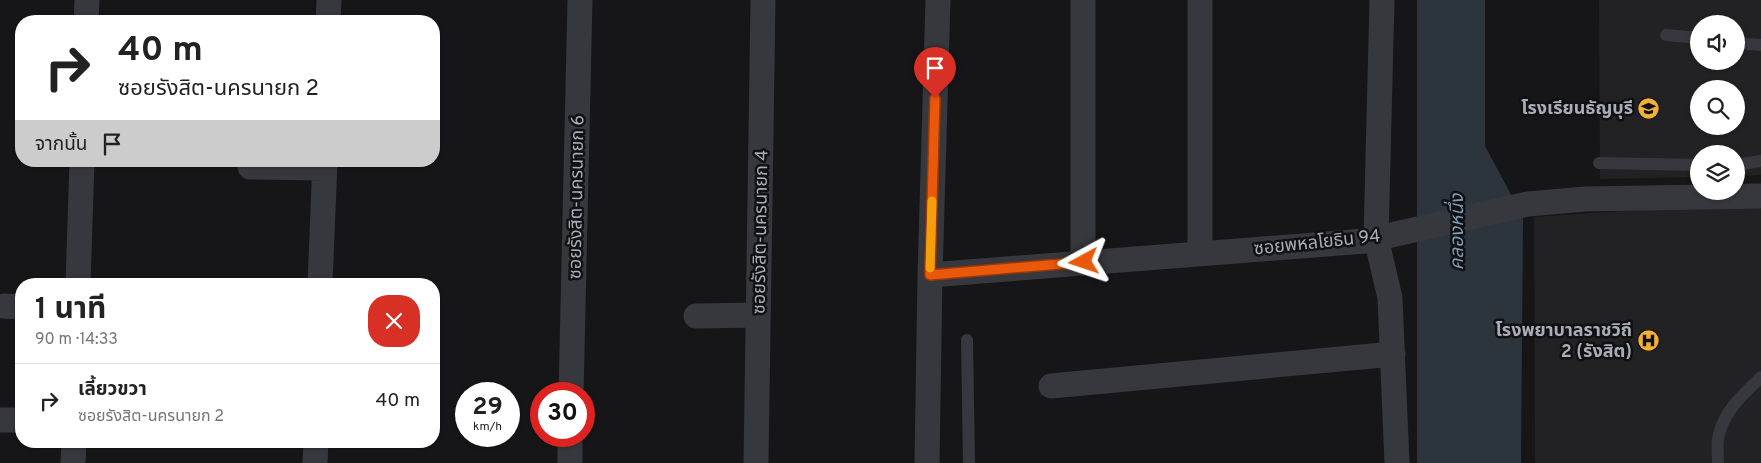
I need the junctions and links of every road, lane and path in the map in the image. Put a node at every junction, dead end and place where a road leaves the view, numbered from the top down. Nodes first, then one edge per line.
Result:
1 (87, 0) edge
2 (329, 0) edge
3 (580, 0) edge
4 (763, 0) edge
5 (938, 0) edge
6 (1083, 0) edge
7 (1200, 0) edge
8 (1382, 0) edge
9 (86, 15) edge
10 (328, 15) edge
11 (1666, 35) dead end
12 (1690, 37) edge
13 (1745, 44) edge
14 (1761, 45) edge
15 (1761, 161) edge
16 (1599, 163) dead end
17 (1745, 164) edge
18 (1690, 165) edge
19 (82, 167) edge
20 (325, 167) edge
21 (1761, 196) edge
22 (1383, 236) junction
23 (1200, 253) junction
24 (1084, 262) junction
25 (930, 275) junction
26 (78, 278) edge
27 (320, 278) edge
28 (758, 315) junction
29 (696, 316) dead end
30 (968, 340) dead end
31 (1393, 354) junction
32 (1761, 377) edge
33 (571, 382) edge
34 (1051, 386) dead end
35 (0, 420) edge
36 (15, 420) edge
37 (570, 447) edge
38 (74, 448) edge
39 (316, 448) edge
40 (73, 463) edge
41 (315, 463) edge
42 (570, 463) edge
43 (756, 463) edge
44 (927, 463) edge
45 (969, 463) edge
46 (1397, 463) edge
47 (1718, 463) edge

1 - 9 street
2 - 10 street
3 - 33 street, ซอยรังสิต-นครนายก 6
4 - 28 street, ซอยรังสิต-นครนายก 4
5 - 25 street
6 - 24 street
7 - 23 street
8 - 22 street
11 - 12 lane
13 - 14 lane
15 - 17 lane
16 - 18 lane
19 - 26 street
20 - 27 street
21 - 22 street, ซอยพหลโยธิน 94
22 - 23 street, ซอยพหลโยธิน 94
22 - 31 street
23 - 24 street, ซอยพหลโยธิน 94
24 - 25 street, ซอยพหลโยธิน 94
25 - 44 street
28 - 29 street
28 - 43 street, ซอยรังสิต-นครนายก 4
30 - 45 lane
31 - 34 street
31 - 46 street
32 - 47 lane
35 - 36 street
37 - 42 street
38 - 40 street
39 - 41 street

